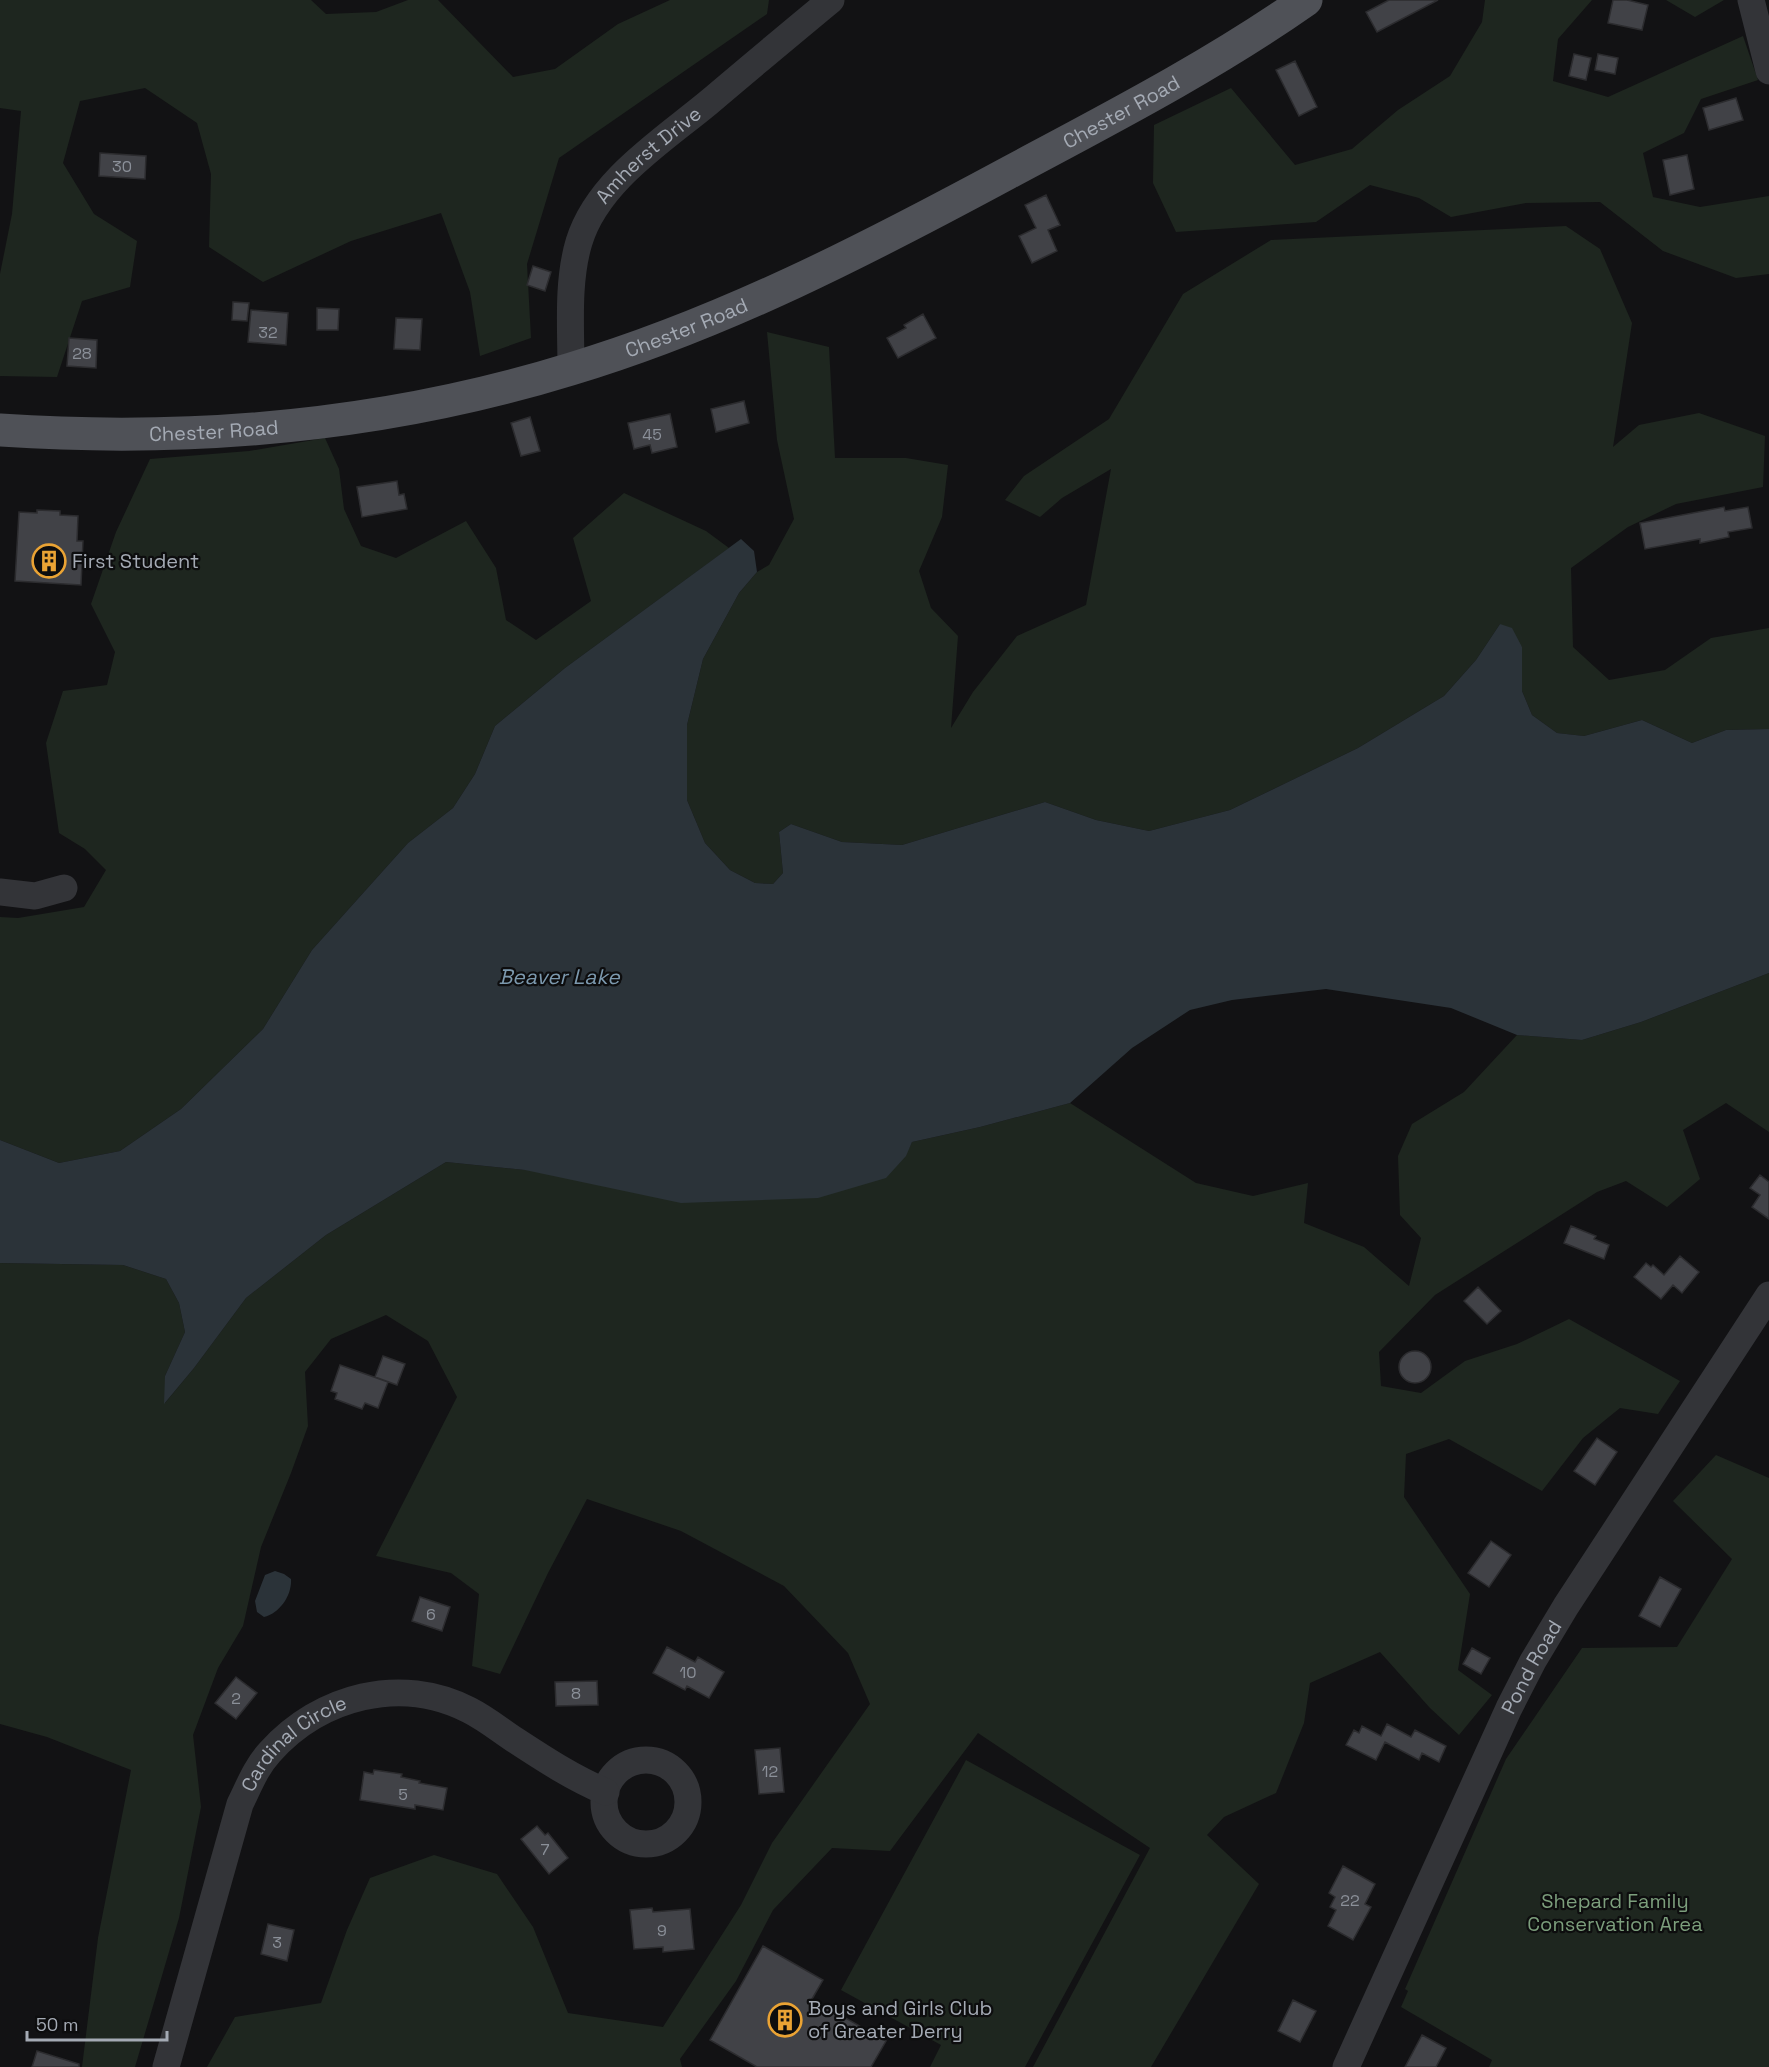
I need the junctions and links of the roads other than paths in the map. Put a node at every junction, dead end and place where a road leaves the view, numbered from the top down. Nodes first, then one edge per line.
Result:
1 (831, 0) edge
2 (1306, 0) edge
3 (1751, 0) edge
4 (1769, 71) edge
5 (571, 370) junction
6 (0, 430) edge
7 (64, 888) dead end
8 (0, 892) edge
9 (1769, 1295) edge
10 (606, 1792) dead end
11 (166, 2067) edge
12 (1346, 2067) edge

1 - 5 street, Amherst Drive
2 - 5 main road, Chester Road
3 - 4 street
5 - 6 main road, Chester Road
7 - 8 street
9 - 12 street, Pond Road
10 - 11 street, Cardinal Circle

